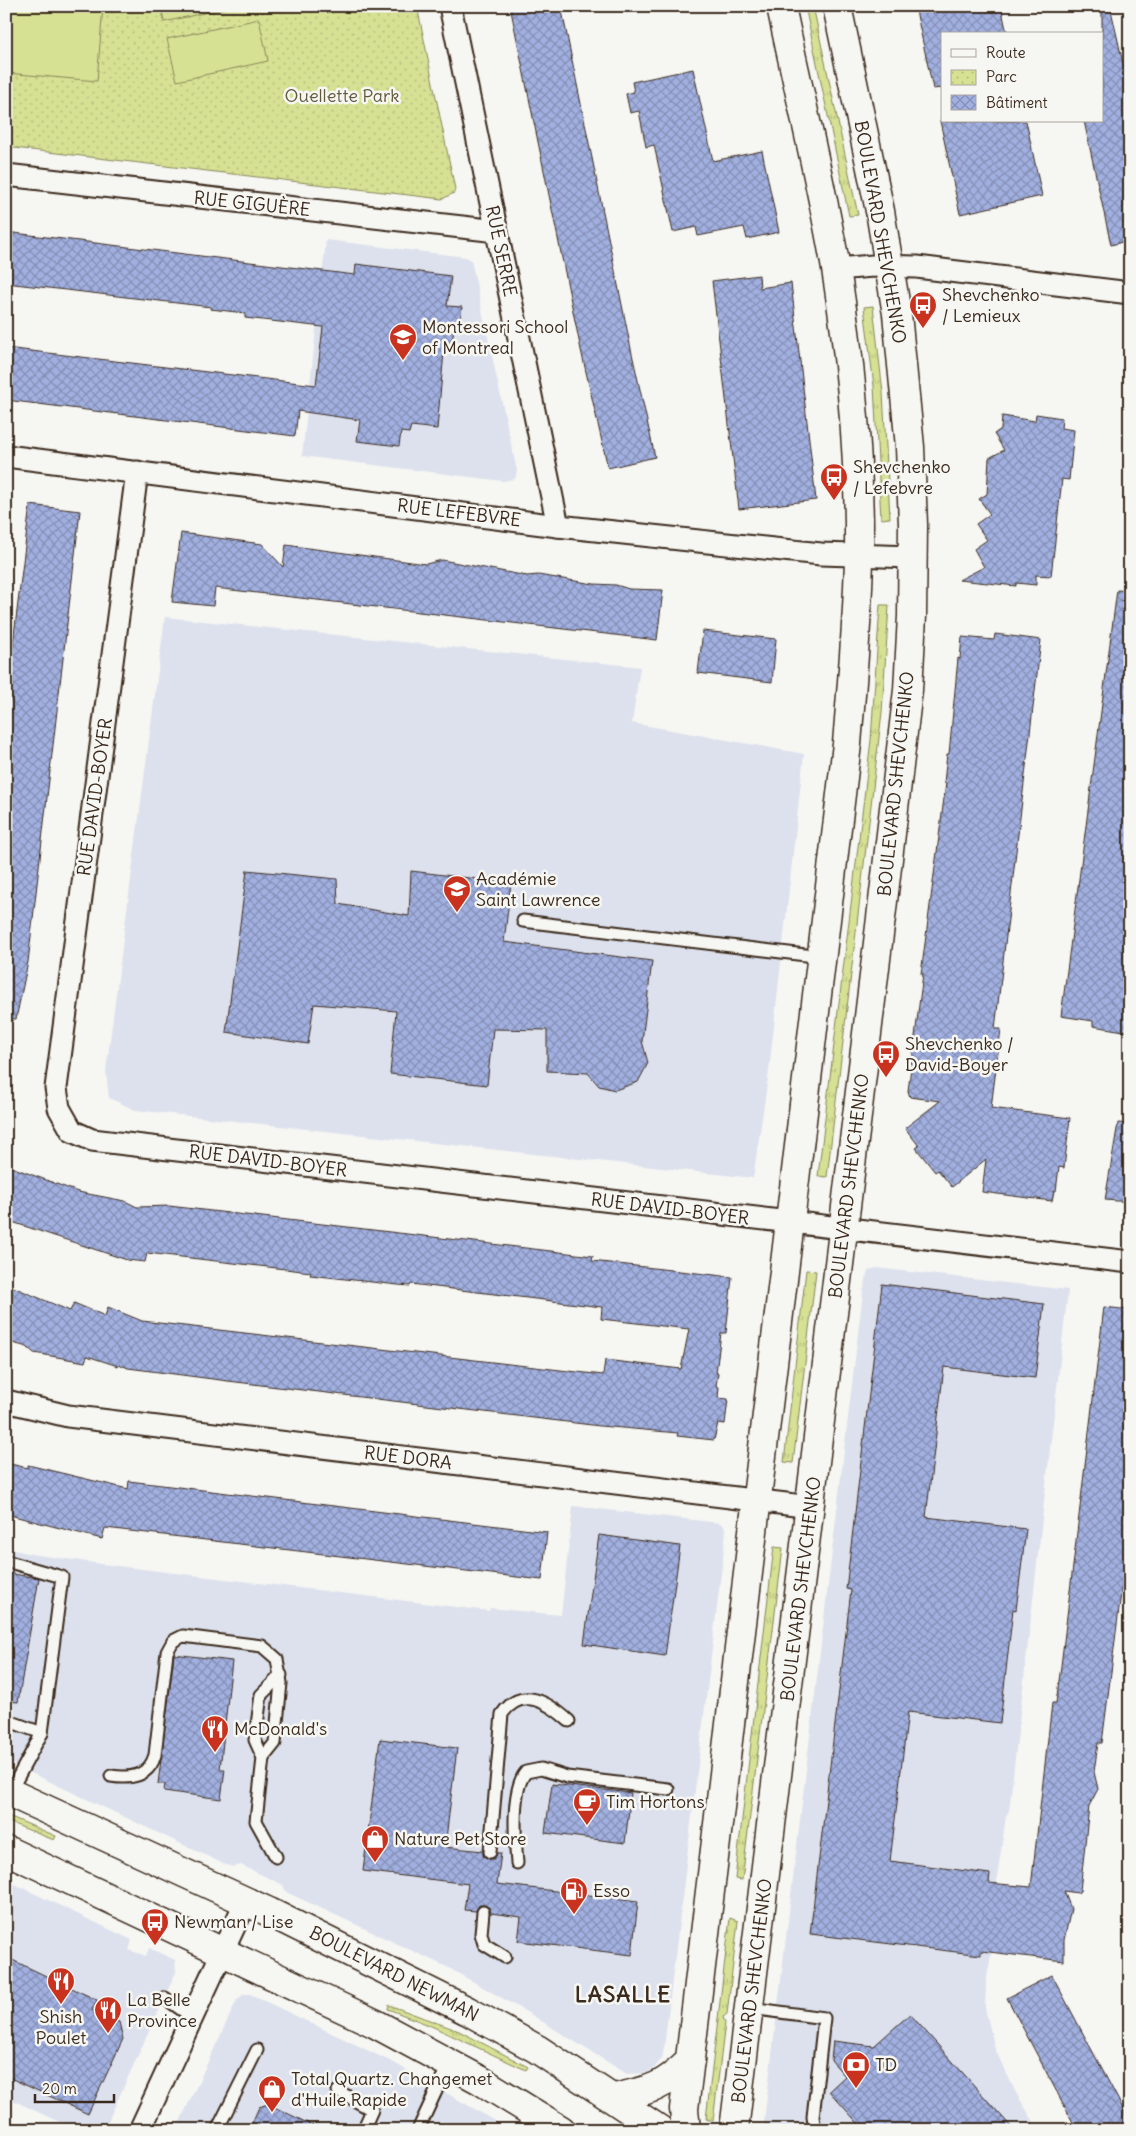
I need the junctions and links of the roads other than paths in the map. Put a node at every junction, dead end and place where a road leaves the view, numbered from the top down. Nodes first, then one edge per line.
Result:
1 (450, 6) edge
2 (781, 6) edge
3 (837, 6) edge
4 (6, 175) edge
5 (497, 231) junction
6 (890, 266) junction
7 (836, 269) junction
8 (1130, 293) edge
9 (6, 456) edge
10 (137, 472) junction
11 (558, 526) junction
12 (858, 556) junction
13 (913, 557) junction
14 (523, 921) dead end
15 (822, 956) junction
16 (790, 1223) junction
17 (844, 1230) junction
18 (1130, 1262) edge
19 (6, 1401) edge
20 (757, 1500) junction
21 (811, 1507) junction
22 (6, 1561) edge
23 (281, 1675) junction
24 (6, 1720) edge
25 (569, 1721) dead end
26 (42, 1733) junction
27 (263, 1758) junction
28 (111, 1776) dead end
29 (668, 1789) dead end
30 (8, 1791) edge
31 (6, 1850) edge
32 (490, 1852) dead end
33 (276, 1857) dead end
34 (517, 1863) dead end
35 (246, 1901) junction
36 (483, 1912) dead end
37 (222, 1952) junction
38 (505, 1957) dead end
39 (165, 1998) dead end
40 (750, 2008) junction
41 (192, 2017) junction
42 (257, 2050) dead end
43 (690, 2060) junction
44 (449, 2063) junction
45 (338, 2091) dead end
46 (614, 2098) junction
47 (140, 2130) edge
48 (218, 2130) edge
49 (363, 2130) edge
50 (418, 2130) edge
51 (561, 2130) edge
52 (660, 2130) edge
53 (686, 2130) edge
54 (734, 2130) edge
55 (815, 2130) edge

1 - 5 street, RUE SERRE
2 - 7 street
3 - 6 street, BOULEVARD SHEVCHENKO
4 - 5 street, RUE GIGUÈRE
5 - 11 street, RUE SERRE
6 - 7 street
6 - 8 street
6 - 13 street, BOULEVARD SHEVCHENKO
7 - 12 street
9 - 10 street, RUE LEFEBVRE
10 - 11 street, RUE LEFEBVRE
10 - 16 street, RUE DAVID-BOYER
11 - 12 street, RUE LEFEBVRE
12 - 13 street, RUE LEFEBVRE
12 - 15 street
13 - 17 street, BOULEVARD SHEVCHENKO
14 - 15 lane
15 - 16 street
16 - 17 street, RUE DAVID-BOYER
16 - 20 street
17 - 18 street, RUE DAVID-BOYER
17 - 21 street, BOULEVARD SHEVCHENKO
19 - 20 street, RUE DORA
20 - 21 street, RUE DORA
20 - 43 street
21 - 40 street, BOULEVARD SHEVCHENKO
22 - 26 lane
23 - 27 lane
23 - 27 lane
23 - 28 lane
24 - 26 lane
25 - 32 lane
26 - 30 lane
27 - 33 lane
29 - 34 lane
30 - 35 street, BOULEVARD NEWMAN
31 - 37 street
35 - 37 street
35 - 46 street, BOULEVARD NEWMAN
36 - 38 lane
37 - 41 street
37 - 44 street
39 - 41 lane
40 - 54 street, BOULEVARD SHEVCHENKO
40 - 55 lane
41 - 47 street
42 - 48 lane
43 - 46 street
43 - 53 street
44 - 50 lane
44 - 51 street
45 - 49 lane
46 - 52 street, BOULEVARD NEWMAN

